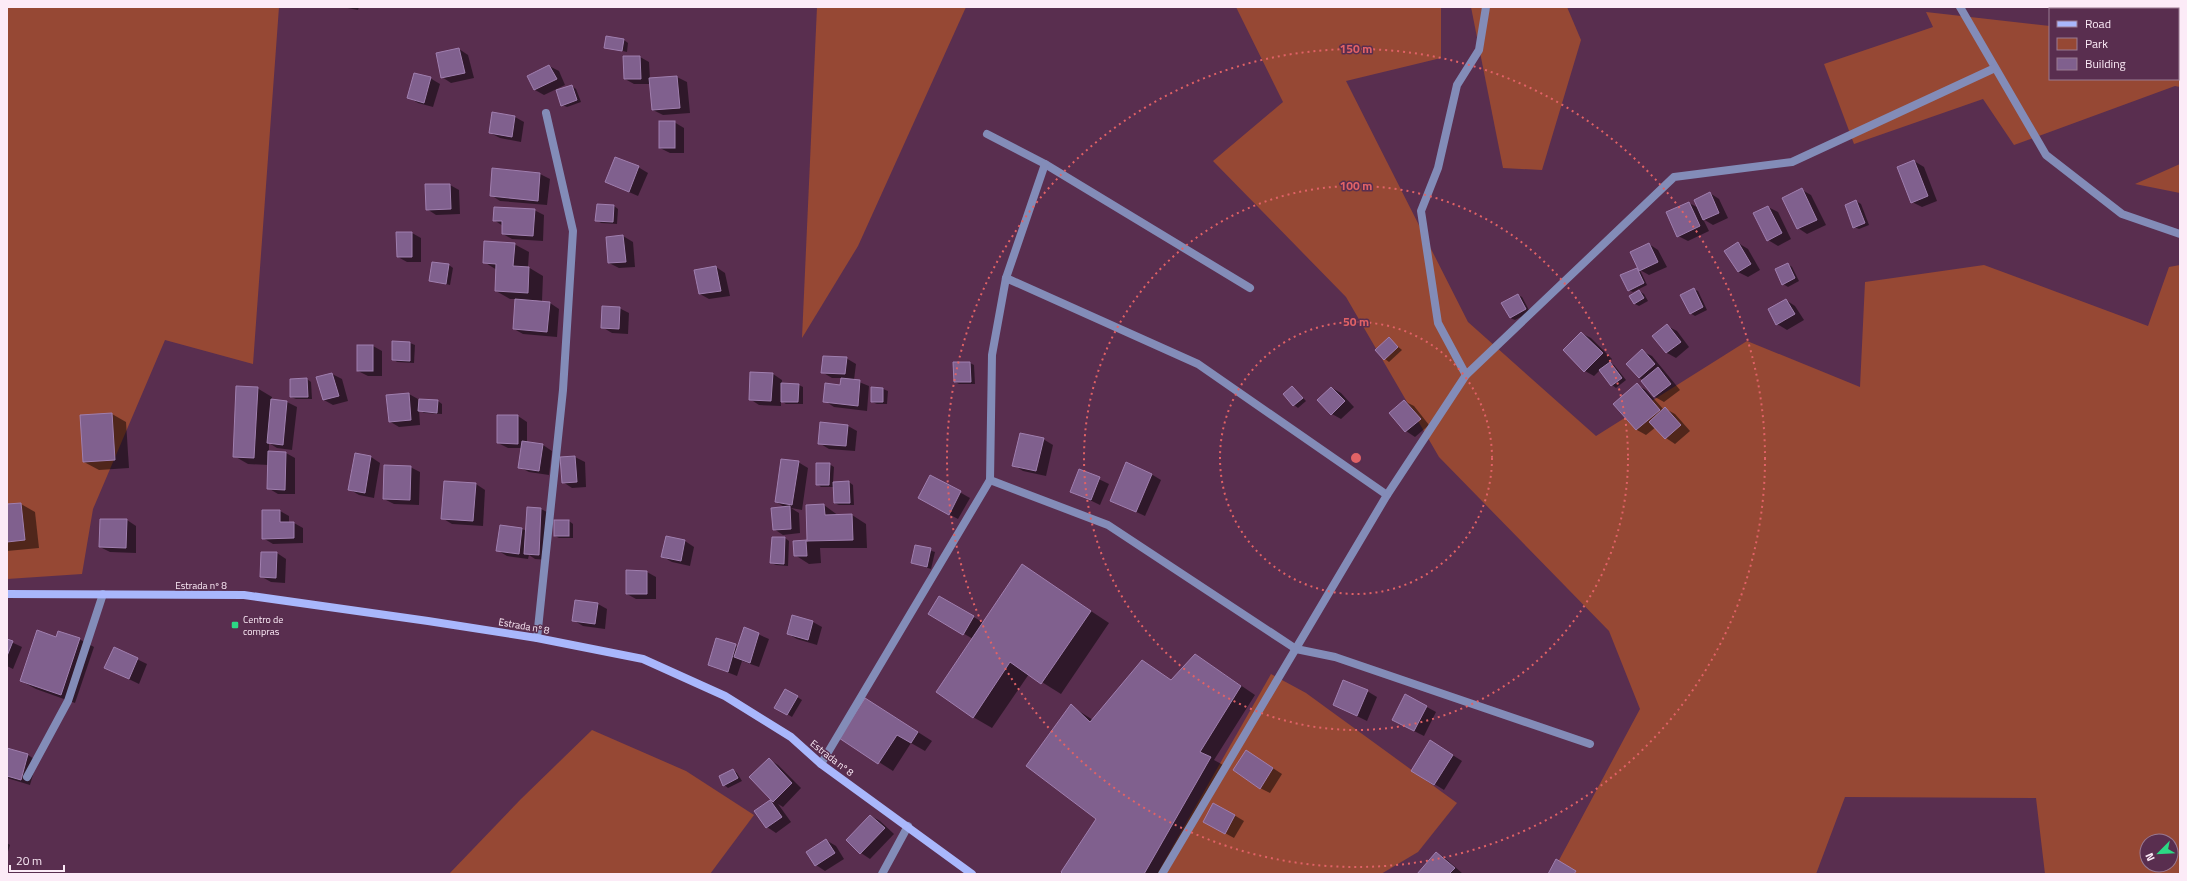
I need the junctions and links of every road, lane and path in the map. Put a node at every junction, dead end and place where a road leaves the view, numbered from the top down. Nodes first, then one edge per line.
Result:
1 (1486, 7) edge
2 (1960, 7) edge
3 (1995, 68) junction
4 (546, 113) dead end
5 (987, 134) dead end
6 (1045, 164) junction
7 (2180, 234) edge
8 (1006, 278) junction
9 (1250, 288) dead end
10 (1466, 375) junction
11 (990, 480) junction
12 (1387, 495) junction
13 (7, 594) edge
14 (103, 594) junction
15 (537, 638) junction
16 (1296, 649) junction
17 (1590, 744) dead end
18 (821, 764) junction
19 (26, 777) dead end
20 (908, 826) junction
21 (882, 874) edge
22 (972, 874) edge
23 (1162, 874) edge

1 - 10 street
2 - 3 street
3 - 7 street
3 - 10 street
4 - 15 street
5 - 6 street
6 - 8 street
6 - 9 street
8 - 11 street
8 - 12 street
10 - 12 street
11 - 16 street
11 - 18 street
12 - 16 street
13 - 14 main road, Estrada nº 8
14 - 15 main road, Estrada nº 8
14 - 19 street
15 - 18 main road, Estrada nº 8
16 - 17 street
16 - 23 street
18 - 20 main road, Estrada nº 8
20 - 21 street
20 - 22 main road, Estrada nº 8

